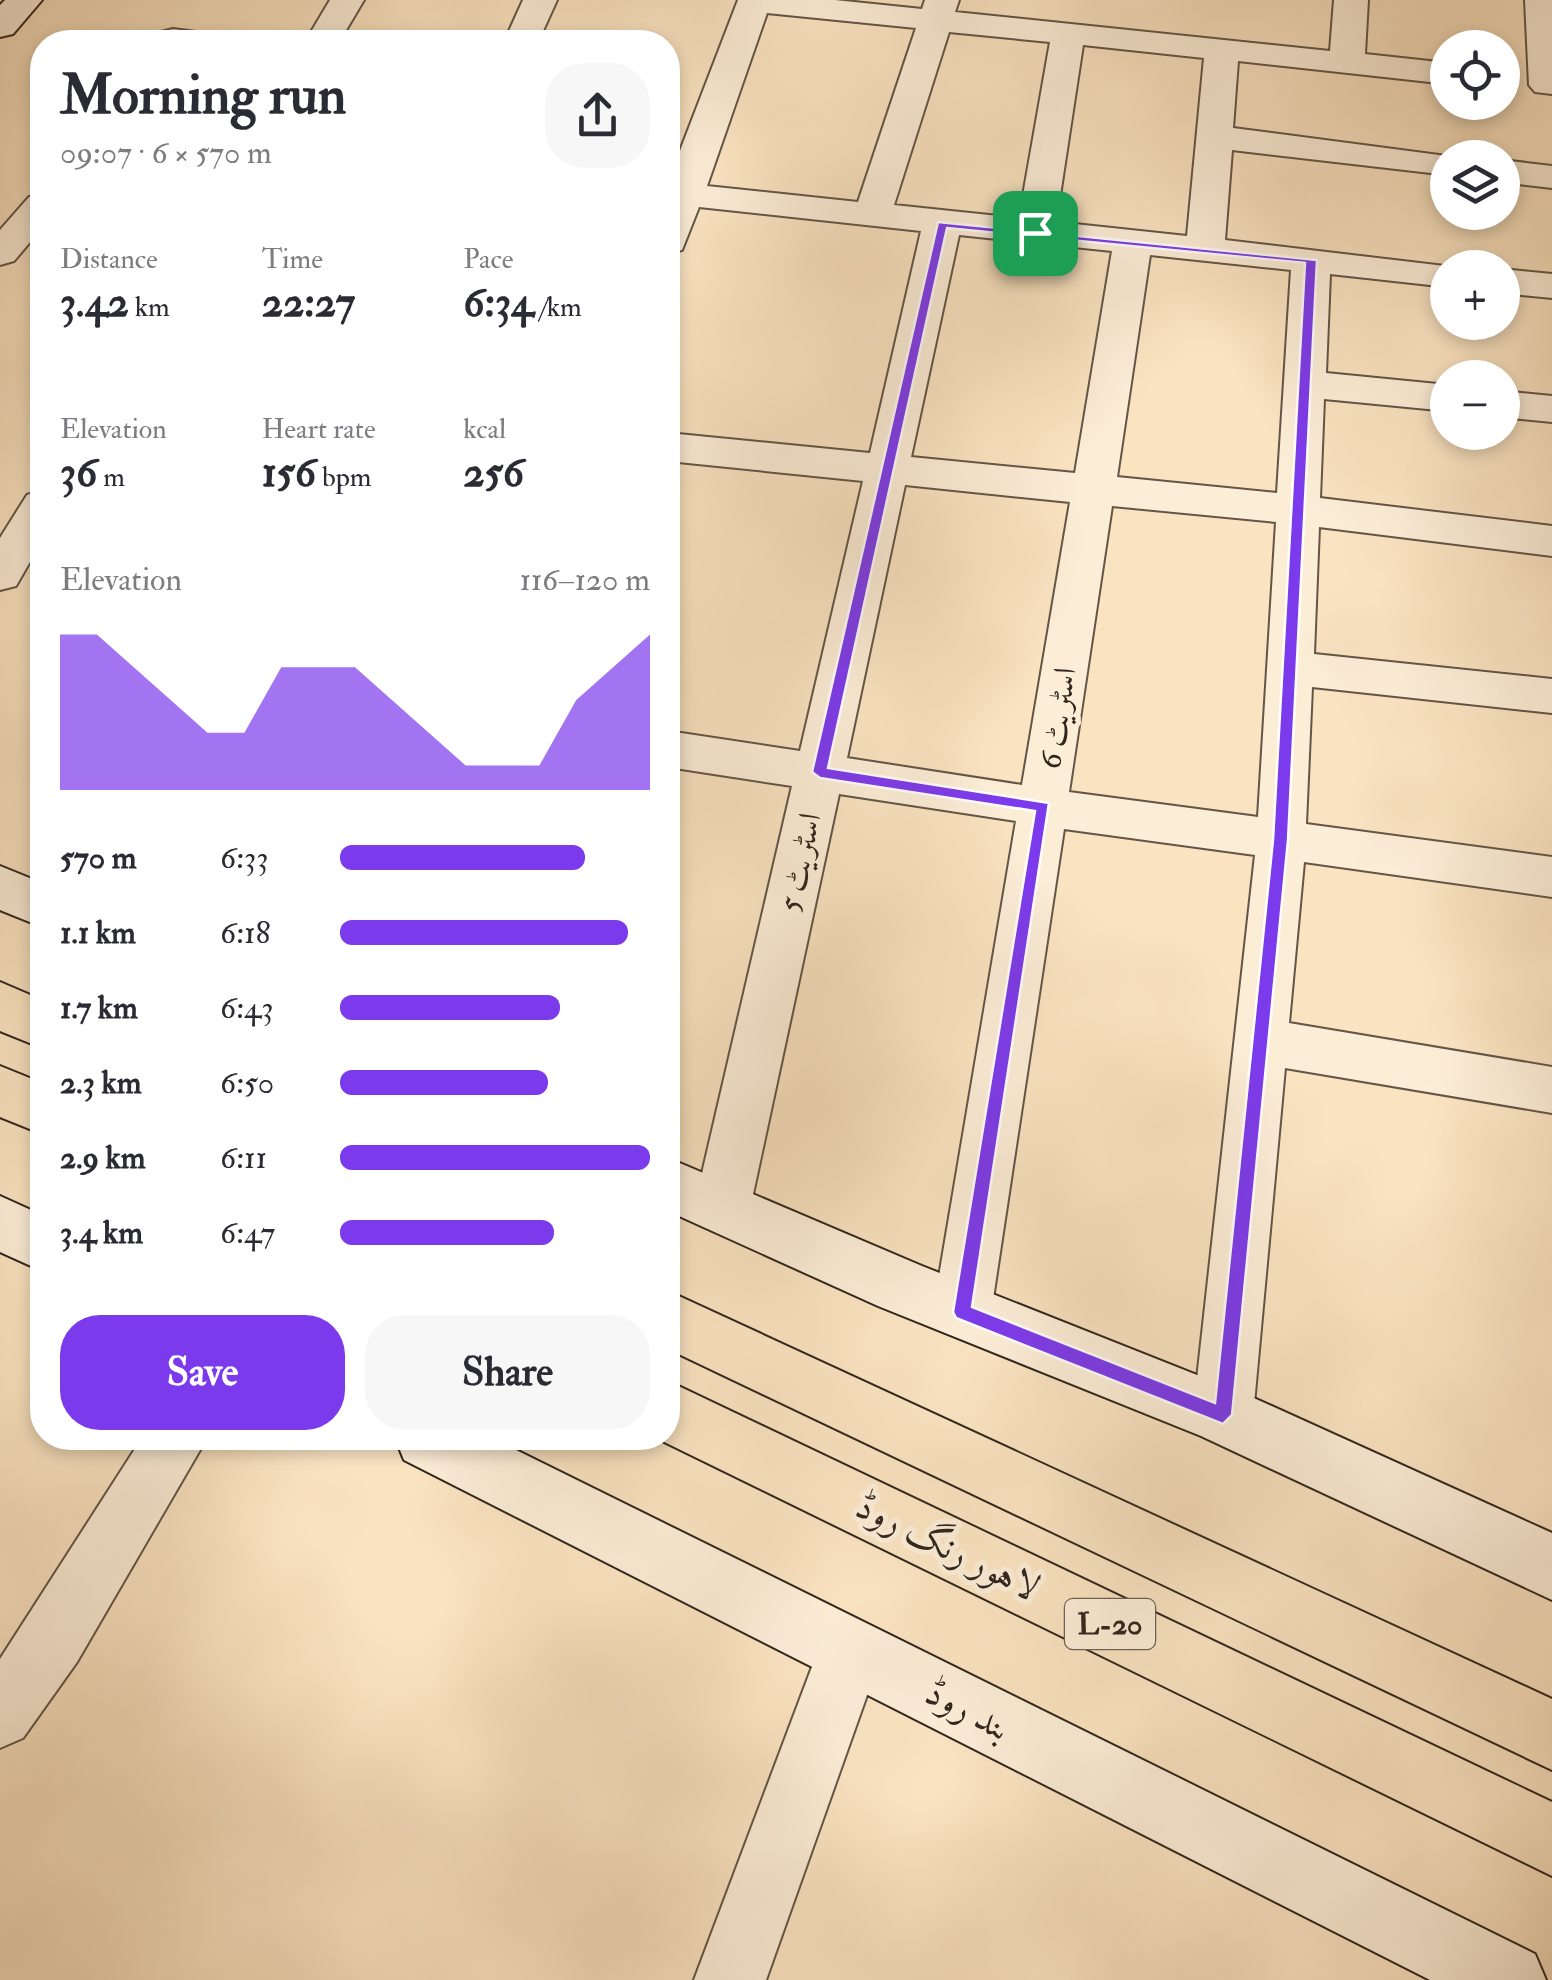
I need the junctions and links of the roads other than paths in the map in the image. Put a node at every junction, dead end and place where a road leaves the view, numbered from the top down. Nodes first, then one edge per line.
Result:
1 (21, 0) edge
2 (347, 0) edge
3 (540, 0) edge
4 (1351, 0) edge
5 (1542, 0) edge
6 (754, 1) edge
7 (938, 10) edge
8 (0, 26) edge
9 (329, 30) edge
10 (526, 30) edge
11 (1068, 34) junction
12 (1222, 48) junction
13 (1348, 62) junction
14 (1430, 72) edge
15 (1539, 85) edge
16 (1216, 136) junction
17 (1430, 162) edge
18 (1520, 173) edge
19 (1552, 177) edge
20 (680, 184) edge
21 (680, 194) edge
22 (872, 216) junction
23 (30, 219) edge
24 (942, 224) junction
25 (1035, 233) junction
26 (1133, 242) junction
27 (1205, 249) junction
28 (0, 253) edge
29 (1311, 260) junction
30 (1430, 273) edge
31 (1520, 283) edge
32 (1552, 286) edge
33 (1304, 384) junction
34 (1430, 396) edge
35 (1520, 406) edge
36 (1552, 409) edge
37 (680, 448) edge
38 (887, 471) junction
39 (0, 487) edge
40 (30, 493) edge
41 (1093, 493) junction
42 (1298, 510) junction
43 (30, 525) edge
44 (1552, 542) edge
45 (0, 576) edge
46 (1290, 668) junction
47 (1552, 696) edge
48 (680, 750) edge
49 (820, 772) junction
50 (1043, 807) junction
51 (1281, 840) junction
52 (1552, 877) edge
53 (0, 887) edge
54 (30, 901) edge
55 (0, 1005) edge
56 (30, 1019) edge
57 (1260, 1041) junction
58 (0, 1090) edge
59 (1552, 1090) edge
60 (30, 1104) edge
61 (695, 1196) edge
62 (0, 1222) edge
63 (30, 1238) edge
64 (962, 1312) junction
65 (680, 1325) edge
66 (1223, 1415) junction
67 (680, 1417) edge
68 (169, 1450) edge
69 (451, 1450) edge
70 (1552, 1567) edge
71 (850, 1650) junction
72 (0, 1715) edge
73 (1552, 1735) edge
74 (1552, 1840) edge
75 (730, 1980) edge
76 (1509, 1980) edge

1 - 8 main road
2 - 9 street
3 - 10 street
4 - 13 street
5 - 15 street
6 - 7 street
6 - 20 street
7 - 11 street
7 - 22 street
11 - 12 street
11 - 25 street
12 - 13 street
12 - 16 street
13 - 14 street
16 - 17 street
16 - 27 street
18 - 19 street
21 - 22 street
22 - 24 street
23 - 28 street
24 - 25 street
24 - 38 street, اسٹریٹ 5
25 - 26 street
26 - 27 street
26 - 41 street, اسٹریٹ 6
27 - 29 street
29 - 30 street
29 - 33 street
31 - 32 street
33 - 34 street
33 - 42 street
35 - 36 street
37 - 38 street
38 - 41 street
38 - 49 street, اسٹریٹ 5
39 - 40 street
41 - 42 street
41 - 50 street, اسٹریٹ 6
42 - 44 street
42 - 46 street
43 - 45 street
46 - 47 street
46 - 51 street
48 - 49 street
49 - 50 street
49 - 61 street, اسٹریٹ 5
50 - 51 street
50 - 64 street, اسٹریٹ 6
51 - 52 street
51 - 57 street
53 - 54 main road
55 - 56 highway
57 - 59 street
57 - 66 street
58 - 60 highway
61 - 64 main road
62 - 63 main road
64 - 66 main road
65 - 73 highway, L-20
66 - 70 main road
67 - 74 highway, لاہور رنگ روڈ / L-20
68 - 72 street
69 - 71 main road, بند روڈ
71 - 75 street
71 - 76 main road, بند روڈ

